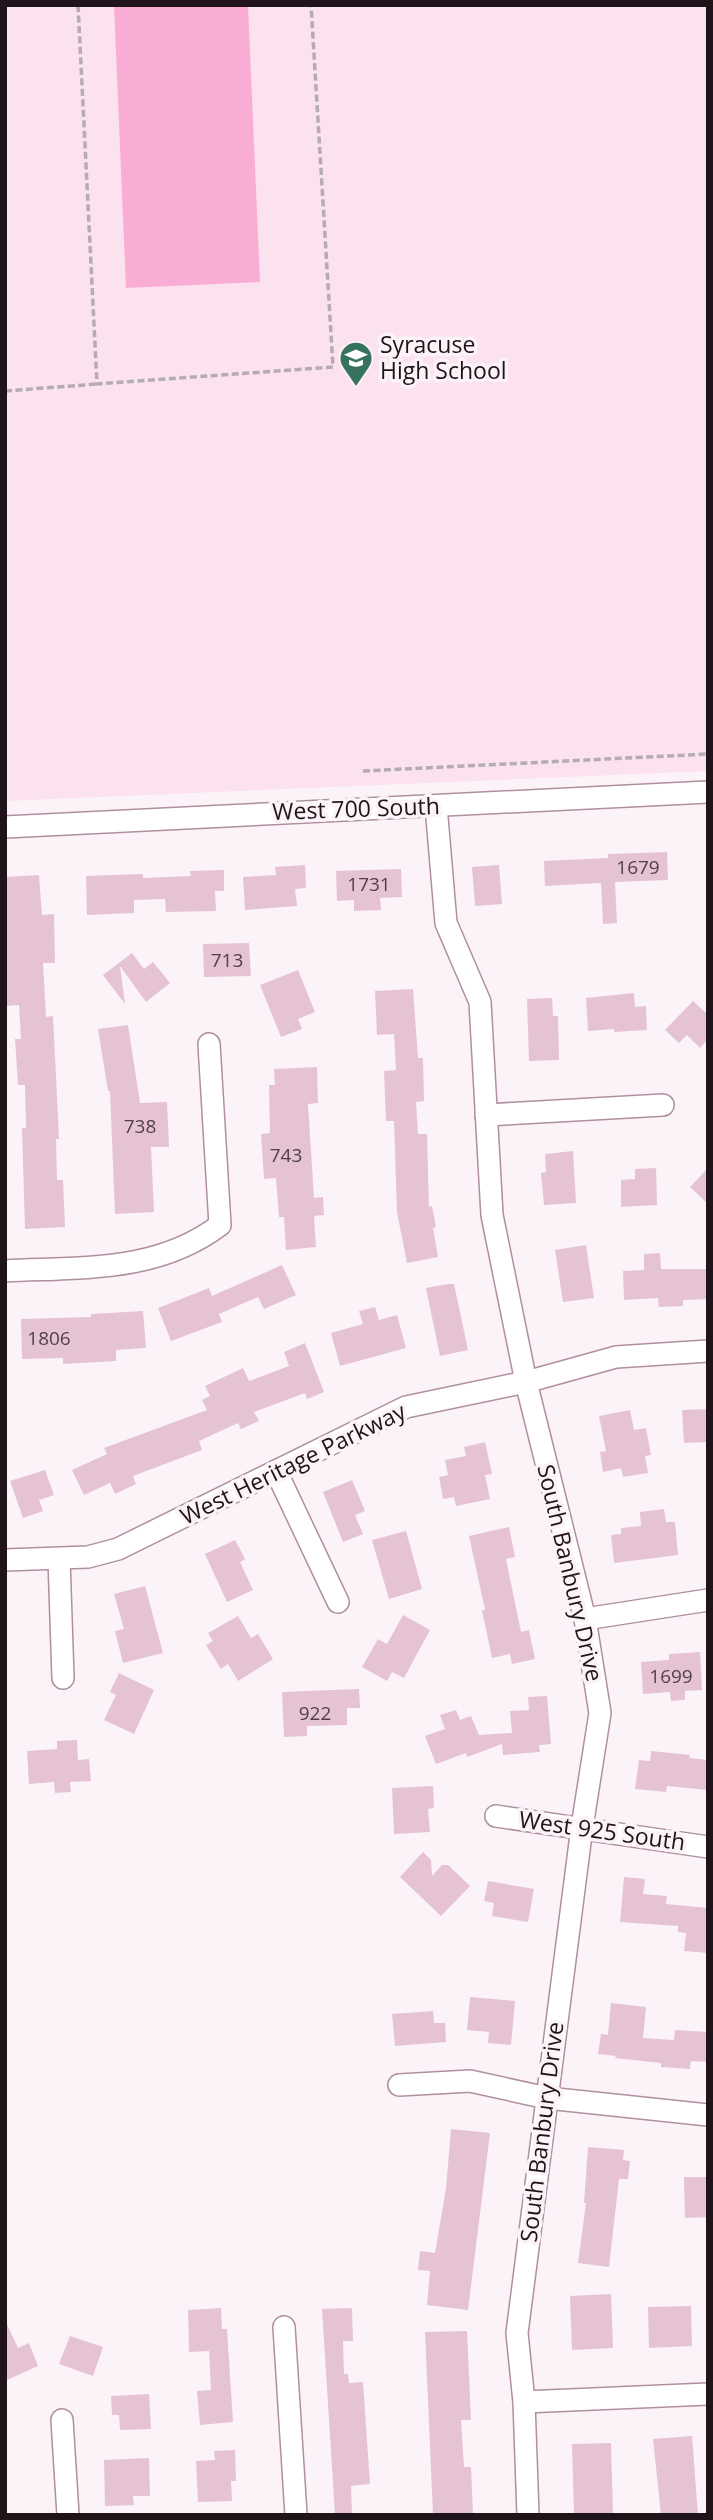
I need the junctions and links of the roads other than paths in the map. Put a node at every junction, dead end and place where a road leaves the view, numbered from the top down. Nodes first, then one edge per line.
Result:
1 (708, 792) edge
2 (436, 806) junction
3 (5, 827) edge
4 (209, 1044) dead end
5 (663, 1105) dead end
6 (486, 1115) junction
7 (5, 1271) edge
8 (708, 1351) edge
9 (526, 1382) junction
10 (276, 1471) junction
11 (60, 1559) junction
12 (5, 1560) edge
13 (708, 1600) edge
14 (338, 1602) dead end
15 (585, 1619) junction
16 (63, 1678) dead end
17 (496, 1816) dead end
18 (582, 1827) junction
19 (708, 1847) edge
20 (399, 2085) dead end
21 (547, 2098) junction
22 (708, 2115) edge
23 (284, 2327) dead end
24 (708, 2394) edge
25 (524, 2402) junction
26 (62, 2420) dead end
27 (68, 2515) edge
28 (296, 2515) edge
29 (528, 2515) edge

1 - 2 street, West 700 South
2 - 3 street, West 700 South
2 - 6 street, South Banbury Drive
4 - 7 street
5 - 6 street
6 - 9 street, South Banbury Drive
8 - 9 street, West Heritage Parkway
9 - 10 street, West Heritage Parkway
9 - 15 street, South Banbury Drive
10 - 11 street, West Heritage Parkway
10 - 14 street
11 - 12 street, West Heritage Parkway
11 - 16 street
13 - 15 street
15 - 18 street, South Banbury Drive
17 - 18 street, West 925 South
18 - 19 street, West 925 South
18 - 21 street, South Banbury Drive
20 - 21 street
21 - 22 street
21 - 25 street, South Banbury Drive
23 - 28 street
24 - 25 street
25 - 29 street, South Banbury Drive
26 - 27 street

